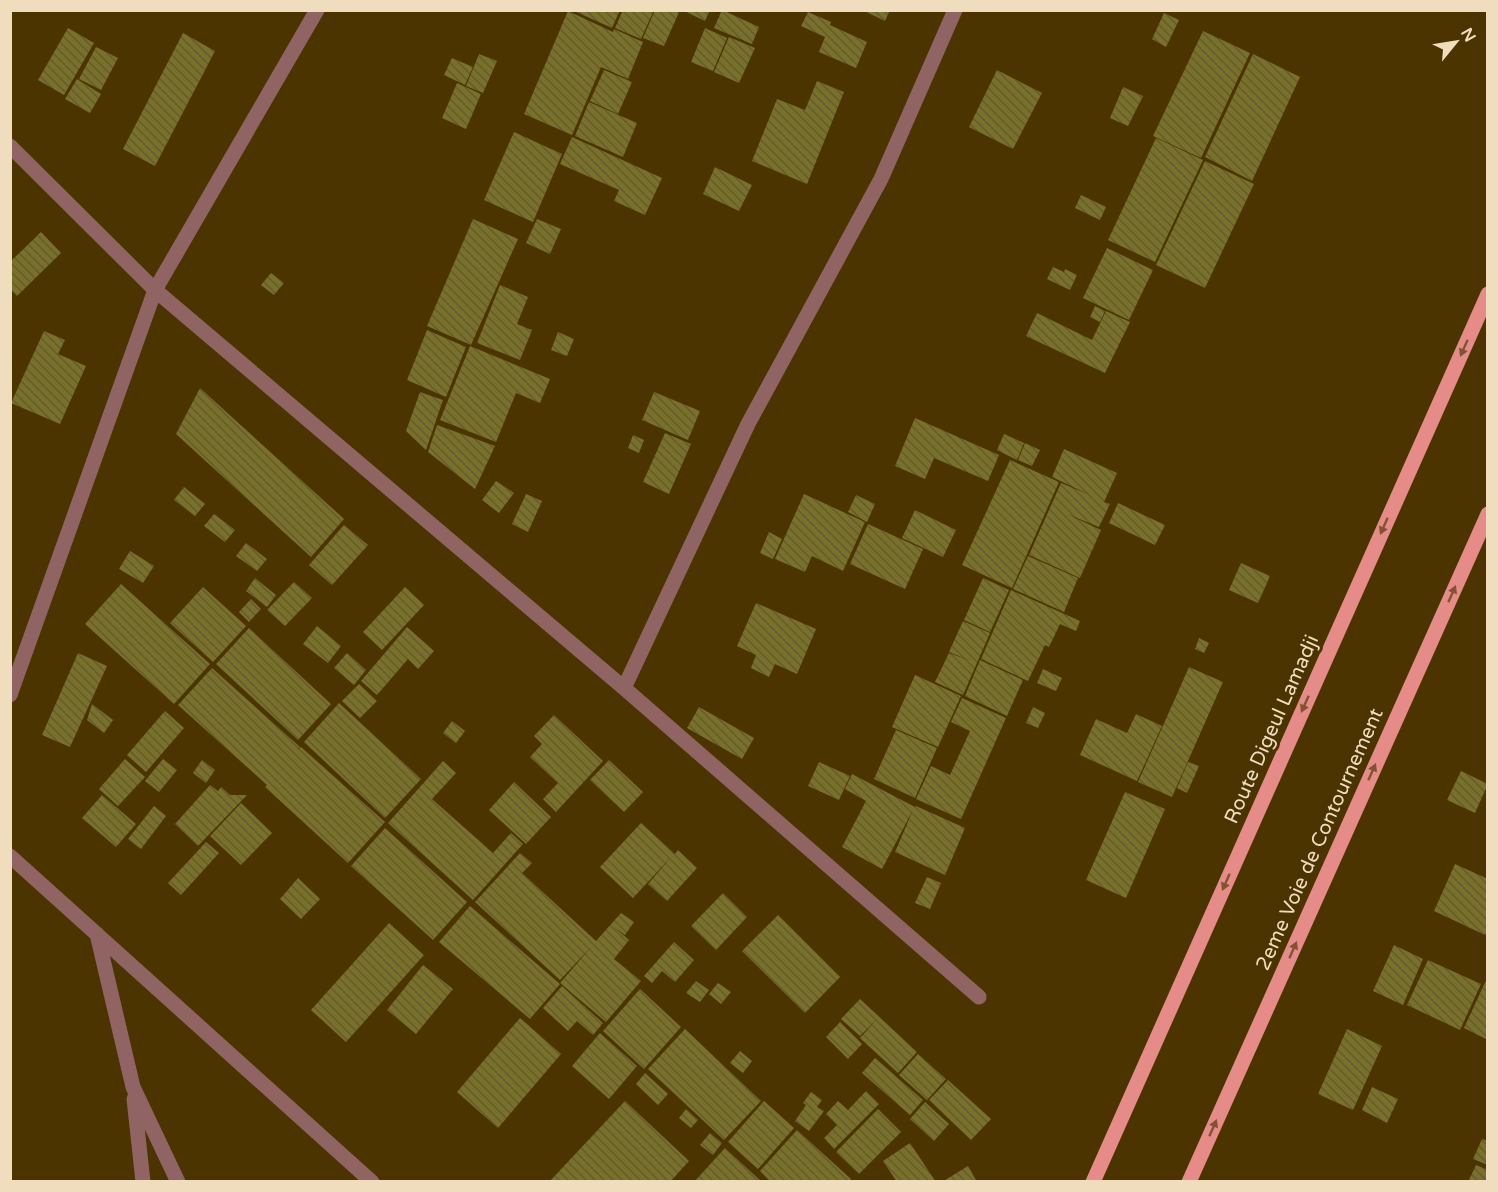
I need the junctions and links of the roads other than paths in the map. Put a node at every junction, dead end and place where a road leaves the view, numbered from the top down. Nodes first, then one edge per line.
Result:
1 (317, 10) edge
2 (955, 10) edge
3 (10, 146) edge
4 (156, 290) junction
5 (1488, 294) edge
6 (1488, 514) edge
7 (624, 688) junction
8 (10, 695) edge
9 (10, 856) edge
10 (97, 934) junction
11 (979, 997) dead end
12 (133, 1087) junction
13 (143, 1182) edge
14 (178, 1182) edge
15 (372, 1182) edge
16 (1093, 1182) edge
17 (1189, 1182) edge

1 - 4 street
2 - 7 street
3 - 4 street
4 - 7 street
4 - 8 street
5 -> 16 main road, Route Digeul Lamadji
17 -> 6 main road, 2eme Voie de Contournement
7 - 11 street
9 - 10 street
10 - 12 street
10 - 15 street
12 - 13 street
12 - 14 street

